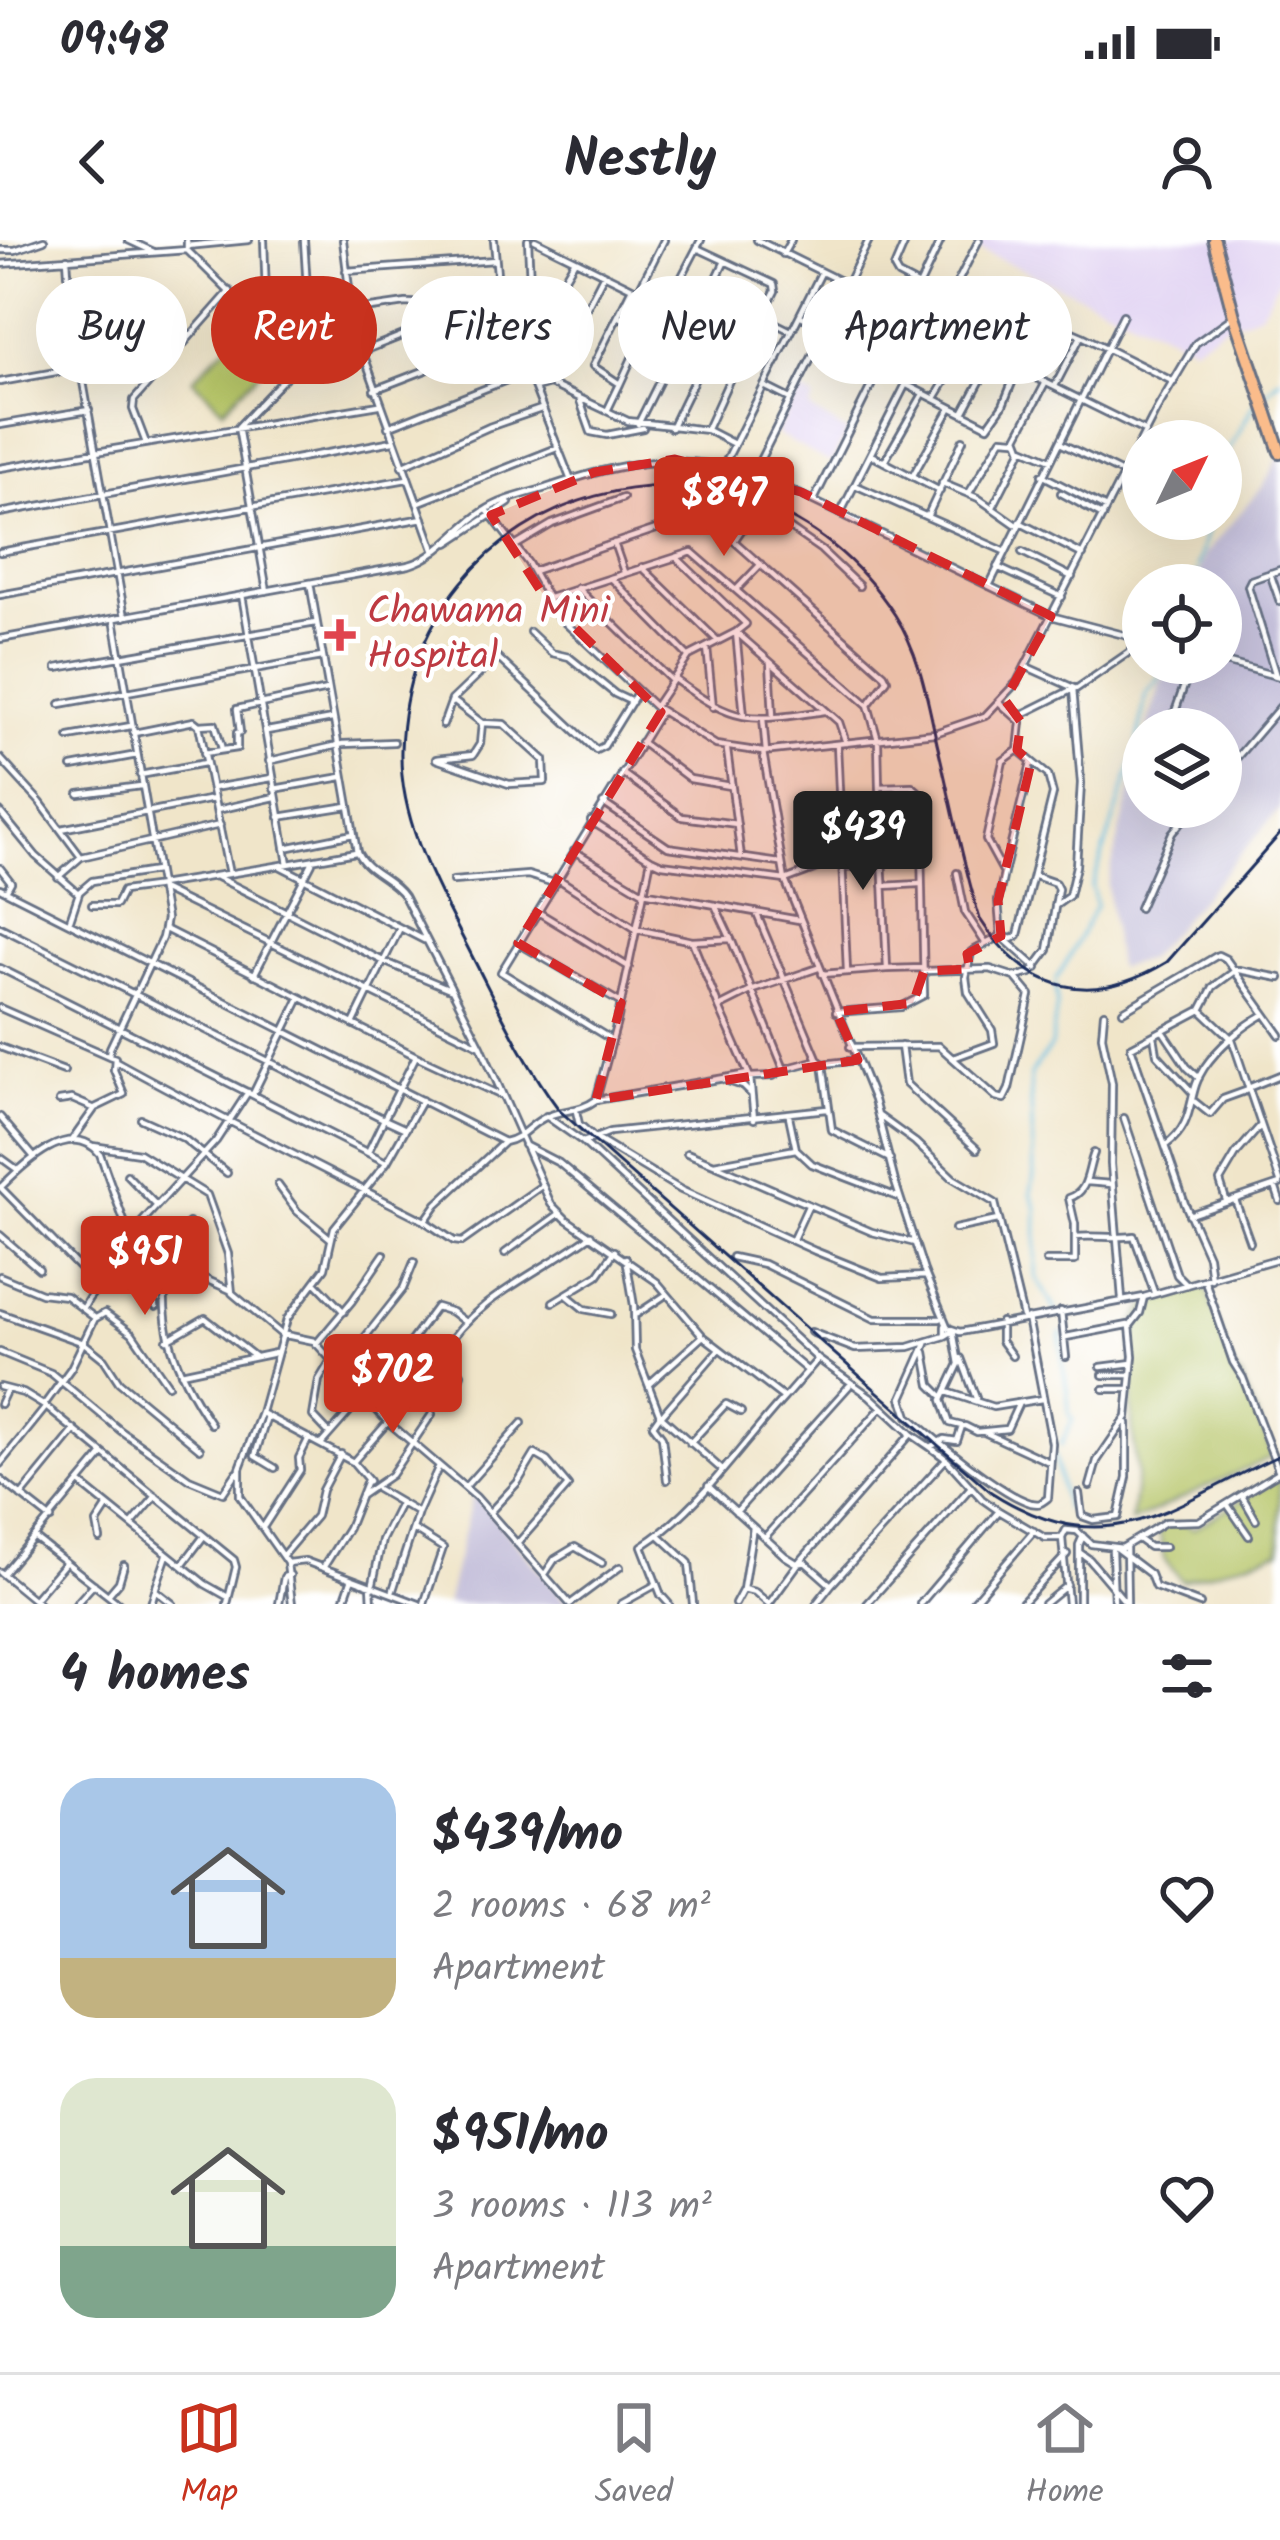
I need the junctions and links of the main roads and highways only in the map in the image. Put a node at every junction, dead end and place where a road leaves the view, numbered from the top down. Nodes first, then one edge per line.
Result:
1 (1214, 240) edge
2 (1280, 452) edge

1 - 2 highway

